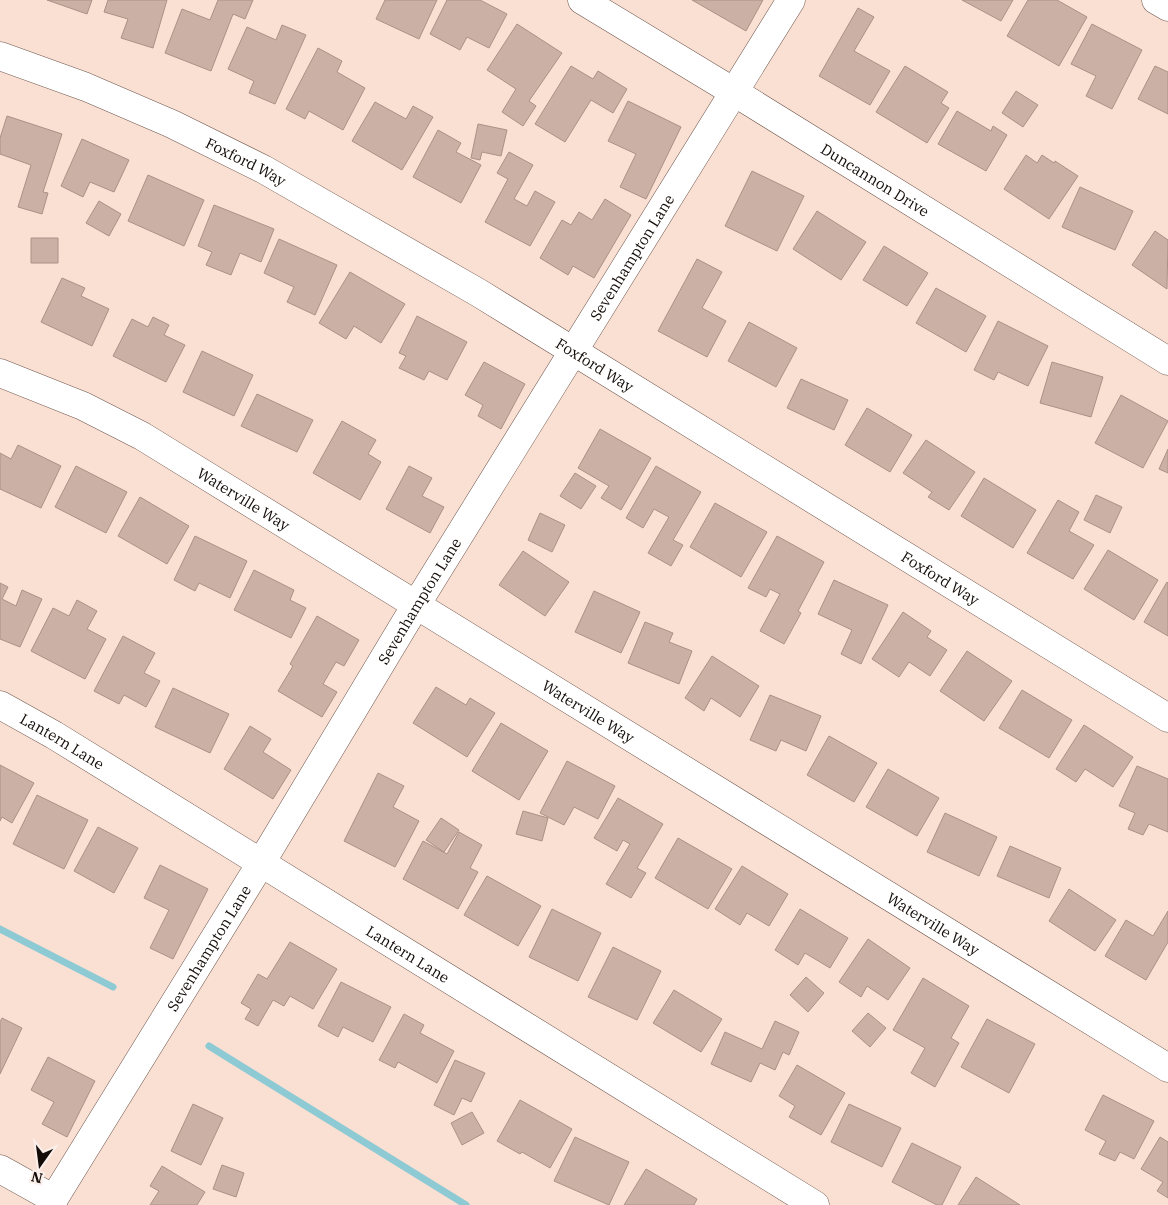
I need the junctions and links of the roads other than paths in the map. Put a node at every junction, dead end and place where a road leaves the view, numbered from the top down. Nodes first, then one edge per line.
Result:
1 (582, 0) edge
2 (792, 0) edge
3 (1156, 0) edge
4 (1168, 7) edge
5 (0, 56) edge
6 (734, 92) junction
7 (574, 352) junction
8 (1168, 361) edge
9 (0, 373) edge
10 (416, 605) junction
11 (0, 705) edge
12 (1168, 718) edge
13 (261, 863) junction
14 (1168, 1068) edge
15 (0, 1169) edge
16 (52, 1202) edge
17 (815, 1205) edge

1 - 6 street, Duncannon Drive
2 - 6 street, Sevenhampton Lane
3 - 4 street
5 - 7 street, Foxford Way
6 - 7 street, Sevenhampton Lane
6 - 8 street, Duncannon Drive
7 - 10 street, Sevenhampton Lane
7 - 12 street, Foxford Way
9 - 10 street, Waterville Way
10 - 13 street, Sevenhampton Lane
10 - 14 street, Waterville Way
11 - 13 street, Lantern Lane
13 - 16 street, Sevenhampton Lane
13 - 17 street, Lantern Lane
15 - 16 street

